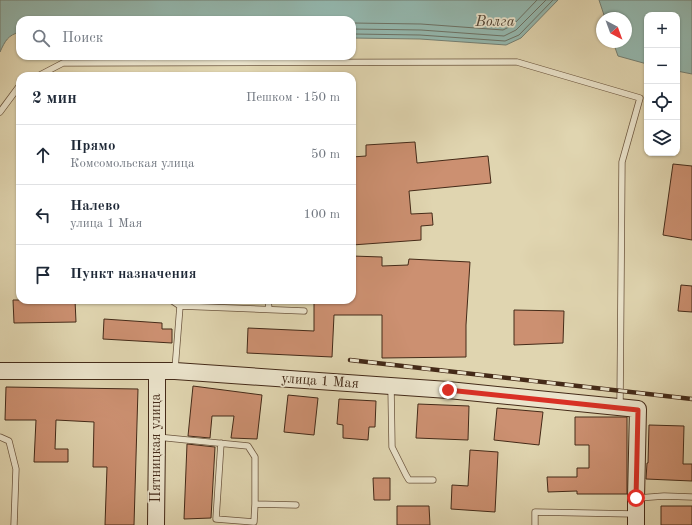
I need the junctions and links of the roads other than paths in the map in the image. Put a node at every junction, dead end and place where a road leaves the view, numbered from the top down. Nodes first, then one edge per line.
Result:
1 (46, 72) edge
2 (16, 90) edge
3 (0, 112) edge
4 (179, 304) edge
5 (194, 304) edge
6 (268, 304) edge
7 (269, 309) junction
8 (304, 311) dead end
9 (0, 371) edge
10 (175, 371) junction
11 (157, 372) junction
12 (391, 385) junction
13 (620, 407) junction
14 (0, 437) edge
15 (157, 437) junction
16 (221, 443) junction
17 (433, 480) dead end
18 (692, 497) edge
19 (636, 498) junction
20 (255, 504) junction
21 (296, 505) dead end
22 (636, 520) edge
23 (14, 525) edge
24 (156, 525) edge
25 (535, 525) edge

1 - 13 lane
2 - 3 lane
4 - 10 lane
5 - 7 lane
6 - 7 lane
7 - 8 lane
9 - 11 street, улица 1 Мая
10 - 11 street, улица 1 Мая
10 - 12 street, улица 1 Мая
11 - 15 street, Пятницкая улица
12 - 13 street, улица 1 Мая
12 - 17 lane
13 - 19 street, улица 1 Мая
14 - 23 lane
15 - 16 lane
15 - 24 street, Пятницкая улица
16 - 20 lane
16 - 20 lane
18 - 19 lane
19 - 22 street
20 - 21 lane
22 - 25 lane

